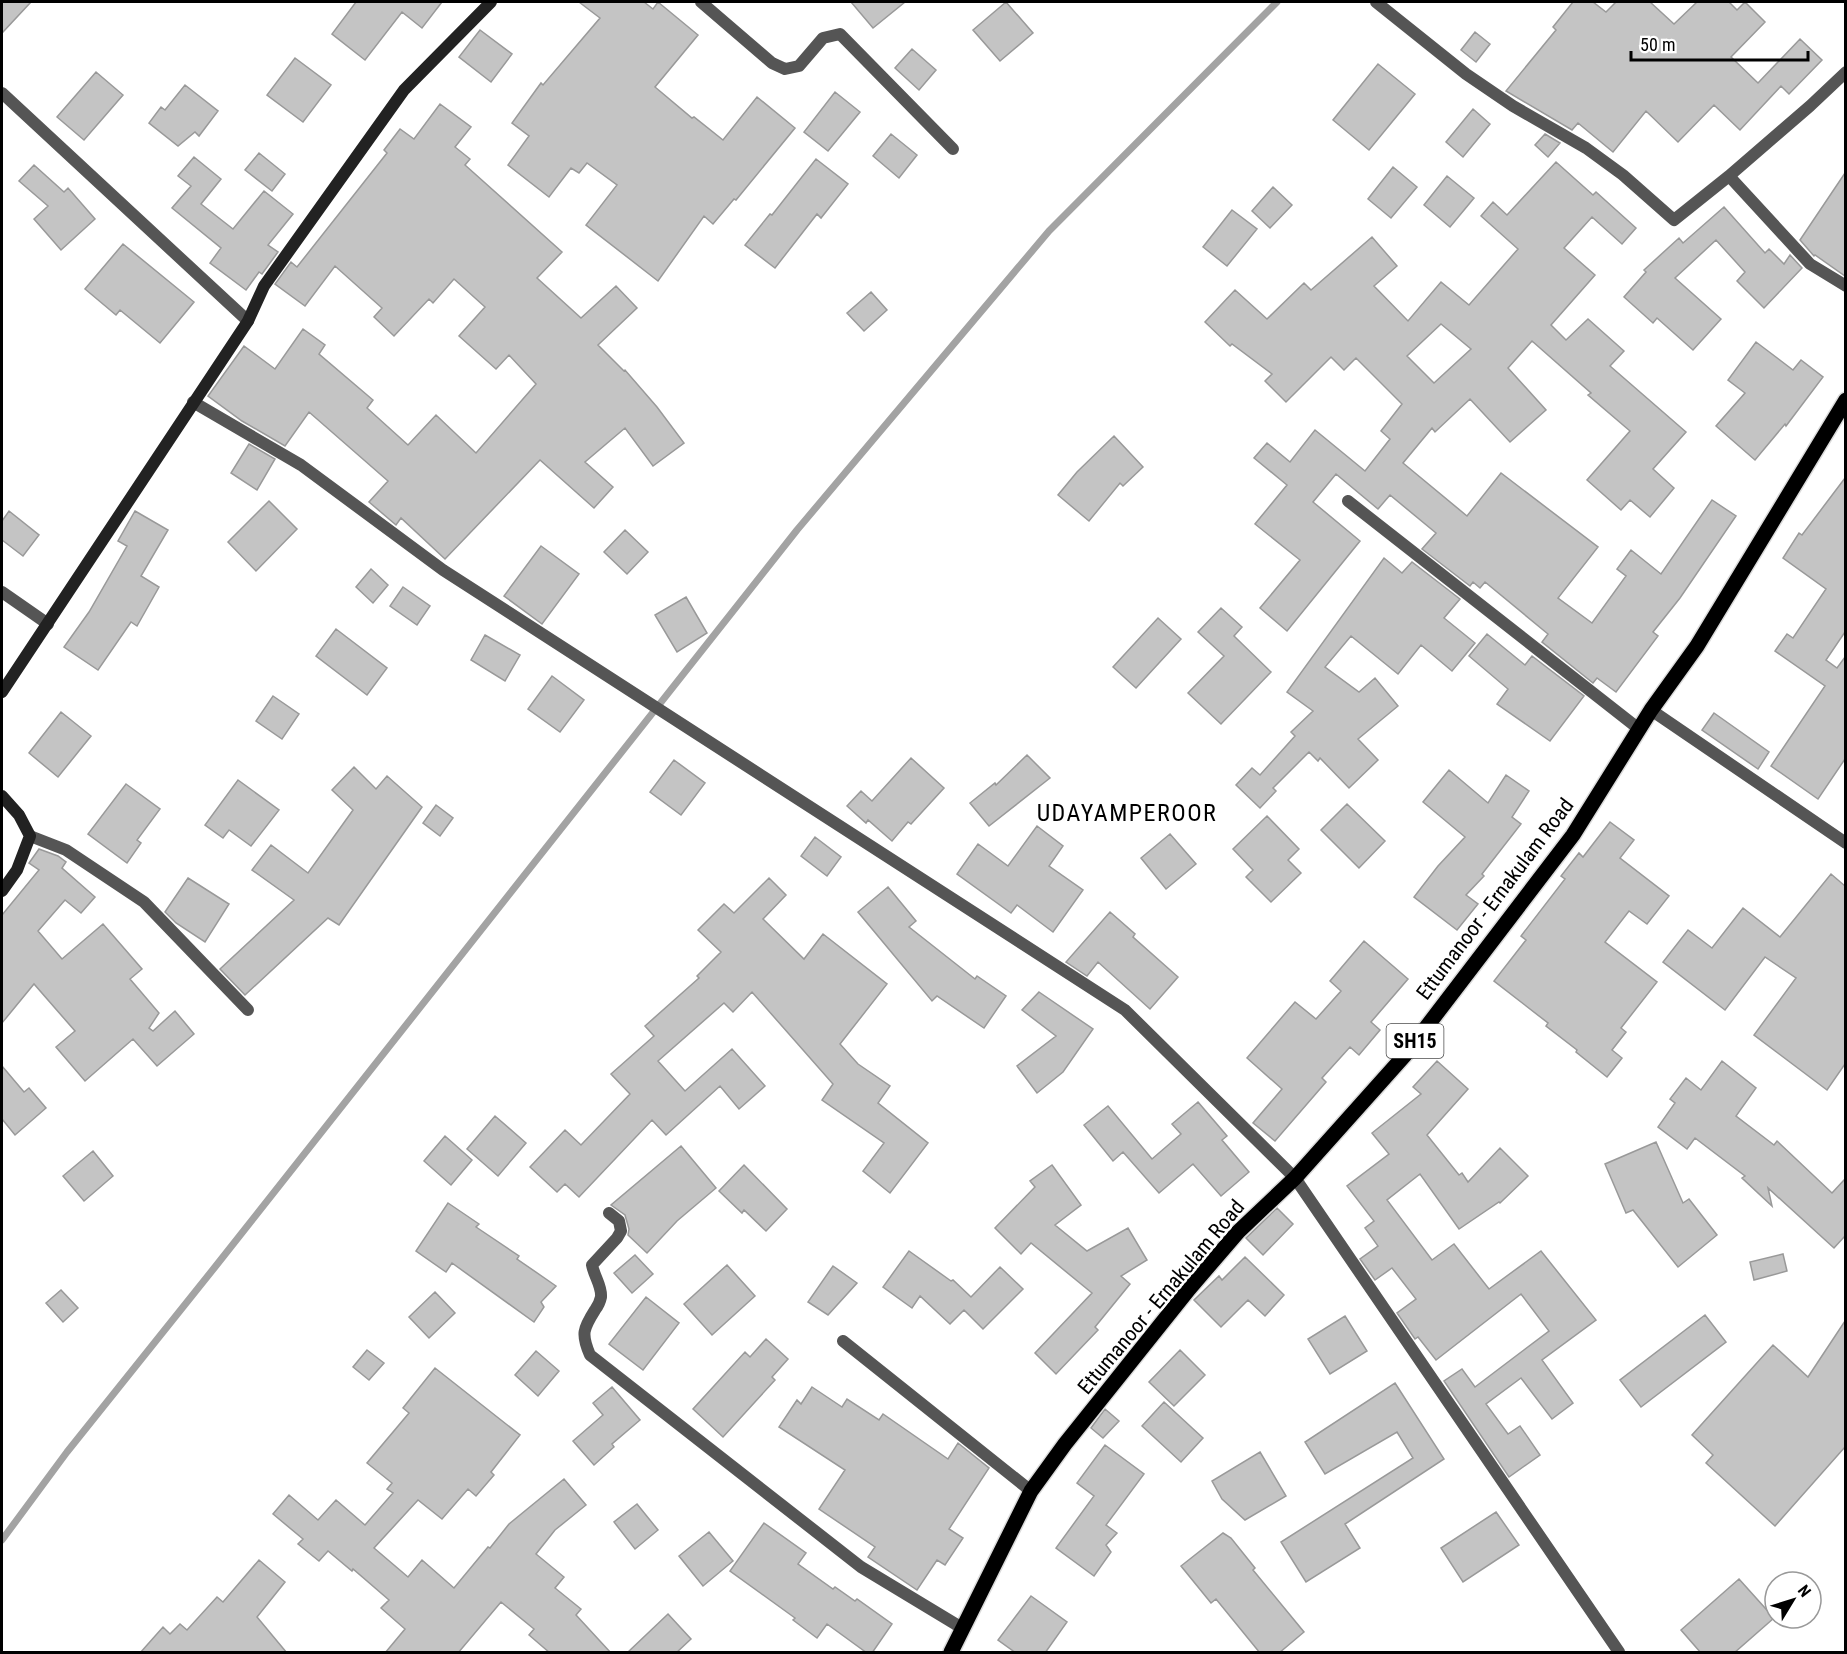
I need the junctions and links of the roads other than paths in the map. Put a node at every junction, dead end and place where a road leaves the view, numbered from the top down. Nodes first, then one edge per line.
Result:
1 (491, 2) edge
2 (701, 2) edge
3 (1376, 2) edge
4 (1845, 72) edge
5 (2, 93) edge
6 (953, 149) dead end
7 (1730, 176) junction
8 (1845, 285) edge
9 (248, 321) junction
10 (1845, 400) edge
11 (194, 402) junction
12 (1348, 501) dead end
13 (2, 592) edge
14 (48, 624) junction
15 (2, 692) edge
16 (1651, 710) junction
17 (1639, 729) junction
18 (2, 796) edge
19 (30, 836) junction
20 (1845, 843) edge
21 (2, 891) edge
22 (248, 1010) dead end
23 (1295, 1178) junction
24 (609, 1213) dead end
25 (843, 1341) dead end
26 (1031, 1491) junction
27 (962, 1628) junction
28 (951, 1653) edge
29 (1620, 1653) edge

1 - 9 main road
2 - 6 street
3 - 7 street
4 - 7 street
5 - 9 street
7 - 8 street
9 - 11 main road
10 - 16 main road, Ettumanoor - Ernakulam Road / SH15
11 - 14 main road
11 - 23 street
12 - 17 street
13 - 14 street
14 - 15 main road
16 - 17 main road, Ettumanoor - Ernakulam Road / SH15
16 - 20 street
17 - 23 main road, Ettumanoor - Ernakulam Road / SH15
18 - 19 main road
19 - 21 main road
19 - 22 street
23 - 26 main road, Ettumanoor - Ernakulam Road / SH15
23 - 29 street
24 - 27 street
25 - 26 street
26 - 27 main road, Ettumanoor - Ernakulam Road / SH15
27 - 28 main road, Ettumanoor - Ernakulam Road / SH15

